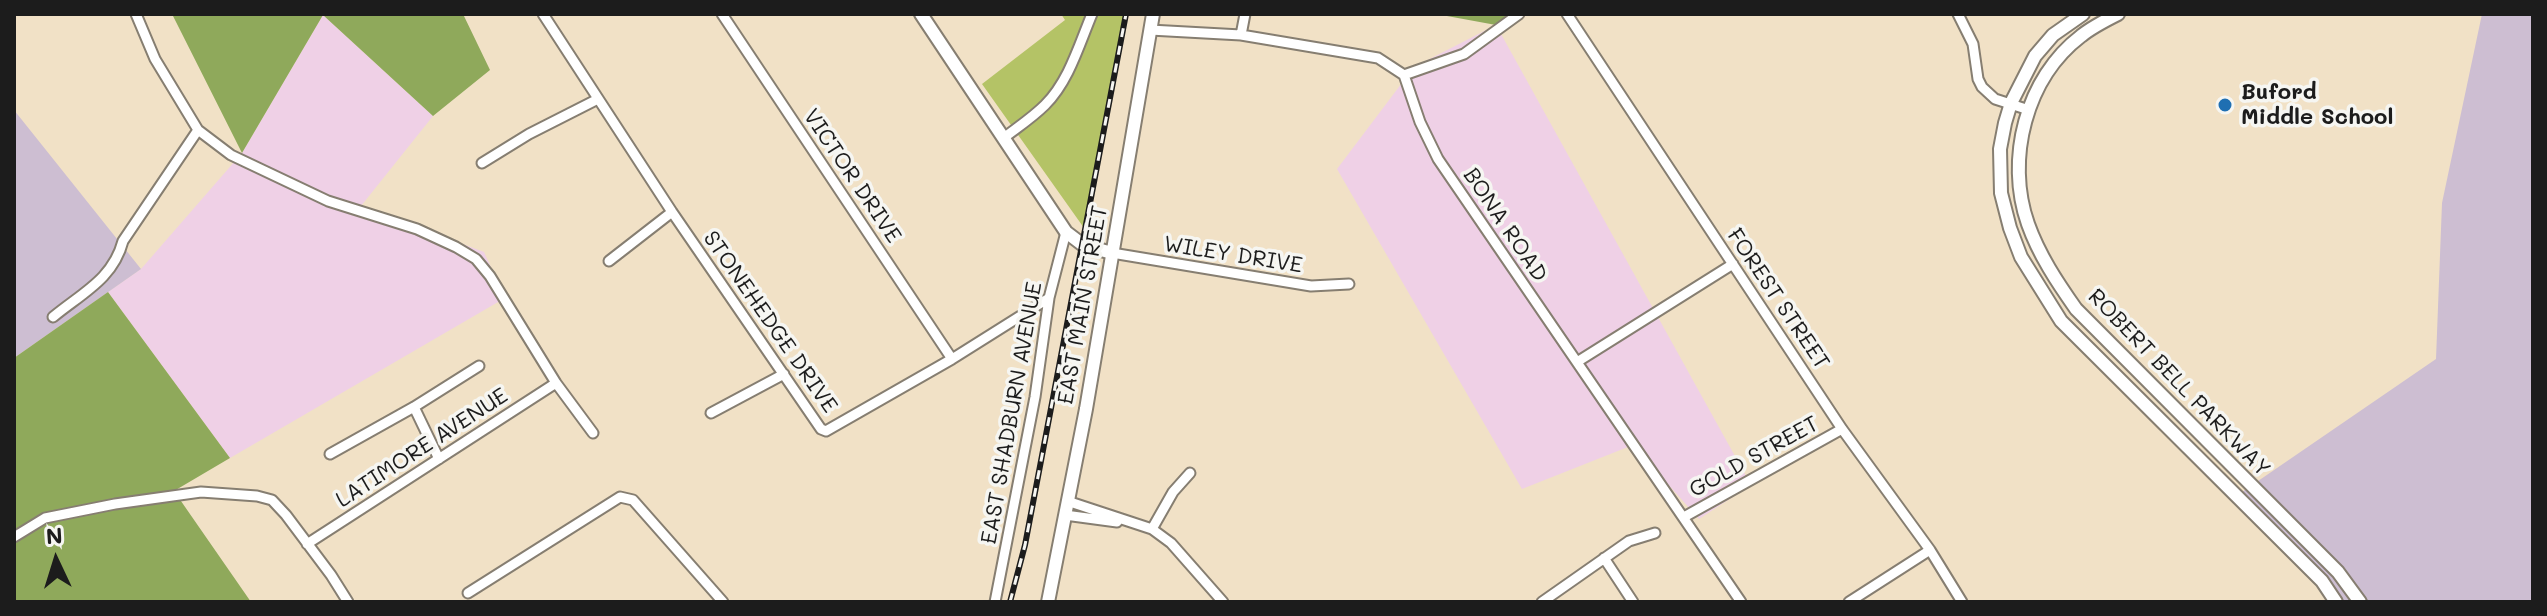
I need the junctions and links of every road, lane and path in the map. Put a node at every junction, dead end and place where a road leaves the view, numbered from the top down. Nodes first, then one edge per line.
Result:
1 (136, 14) edge
2 (543, 14) edge
3 (722, 14) edge
4 (921, 14) edge
5 (1092, 14) edge
6 (1153, 14) edge
7 (1245, 14) edge
8 (1519, 14) edge
9 (1567, 14) edge
10 (1958, 14) edge
11 (2083, 14) edge
12 (2118, 14) edge
13 (1150, 30) junction
14 (1241, 35) junction
15 (1404, 75) junction
16 (598, 99) junction
17 (2011, 103) junction
18 (2029, 110) junction
19 (198, 130) junction
20 (1005, 137) junction
21 (482, 163) dead end
22 (672, 212) junction
23 (1066, 232) junction
24 (1112, 253) junction
25 (609, 261) dead end
26 (1733, 264) junction
27 (1349, 284) dead end
28 (1049, 298) junction
29 (53, 317) dead end
30 (952, 359) junction
31 (1577, 362) junction
32 (479, 366) dead end
33 (784, 374) junction
34 (556, 383) junction
35 (414, 407) junction
36 (711, 413) dead end
37 (1842, 429) junction
38 (593, 433) dead end
39 (330, 454) dead end
40 (439, 459) junction
41 (1190, 473) dead end
42 (1067, 501) junction
43 (1065, 515) junction
44 (1684, 517) junction
45 (1132, 523) junction
46 (1152, 529) junction
47 (1655, 533) dead end
48 (14, 537) edge
49 (307, 544) junction
50 (1930, 550) junction
51 (1604, 558) junction
52 (468, 593) dead end
53 (348, 602) edge
54 (723, 602) edge
55 (995, 602) edge
56 (1048, 602) edge
57 (1223, 602) edge
58 (1542, 602) edge
59 (1633, 602) edge
60 (1741, 602) edge
61 (1849, 602) edge
62 (1962, 602) edge
63 (2336, 602) edge
64 (2360, 602) edge

1 - 19 street
2 - 16 street, STONEHEDGE DRIVE
3 - 30 street, VICTOR DRIVE
4 - 20 main road
5 - 20 street
6 - 13 main road, EAST MAIN STREET
7 - 14 street
8 - 15 street
9 - 26 street, FOREST STREET
10 - 17 street
11 - 17 main road, ROBERT BELL PARKWAY
12 - 18 main road, ROBERT BELL PARKWAY
13 - 14 street
13 - 24 main road, EAST MAIN STREET
14 - 15 street
15 - 31 street, BONA ROAD
16 - 21 street
16 - 22 street, STONEHEDGE DRIVE
17 - 18 street
17 - 63 main road, ROBERT BELL PARKWAY
18 - 64 main road, ROBERT BELL PARKWAY
19 - 29 street
19 - 34 street
20 - 23 main road
22 - 25 street
22 - 33 street, STONEHEDGE DRIVE
23 - 24 main road
23 - 28 street, EAST SHADBURN AVENUE
24 - 27 street, WILEY DRIVE
24 - 42 main road, EAST MAIN STREET
26 - 31 street
26 - 37 street, FOREST STREET
28 - 30 street, STONEHEDGE DRIVE
28 - 55 street, EAST SHADBURN AVENUE
30 - 33 street, STONEHEDGE DRIVE
31 - 44 street, BONA ROAD
32 - 35 street
33 - 36 street
34 - 38 street
34 - 40 street, LATIMORE AVENUE
35 - 39 street
35 - 40 street
37 - 44 street, GOLD STREET
37 - 50 street, FOREST STREET
40 - 49 street, LATIMORE AVENUE
41 - 46 street
42 - 43 main road, EAST MAIN STREET
42 - 45 street
43 - 45 street
43 - 56 main road, EAST MAIN STREET
44 - 60 street, BONA ROAD
45 - 46 street
46 - 57 street
47 - 51 street
48 - 49 street
49 - 53 street
50 - 61 street
50 - 62 street, FOREST STREET
51 - 58 street
51 - 59 street
52 - 54 street

